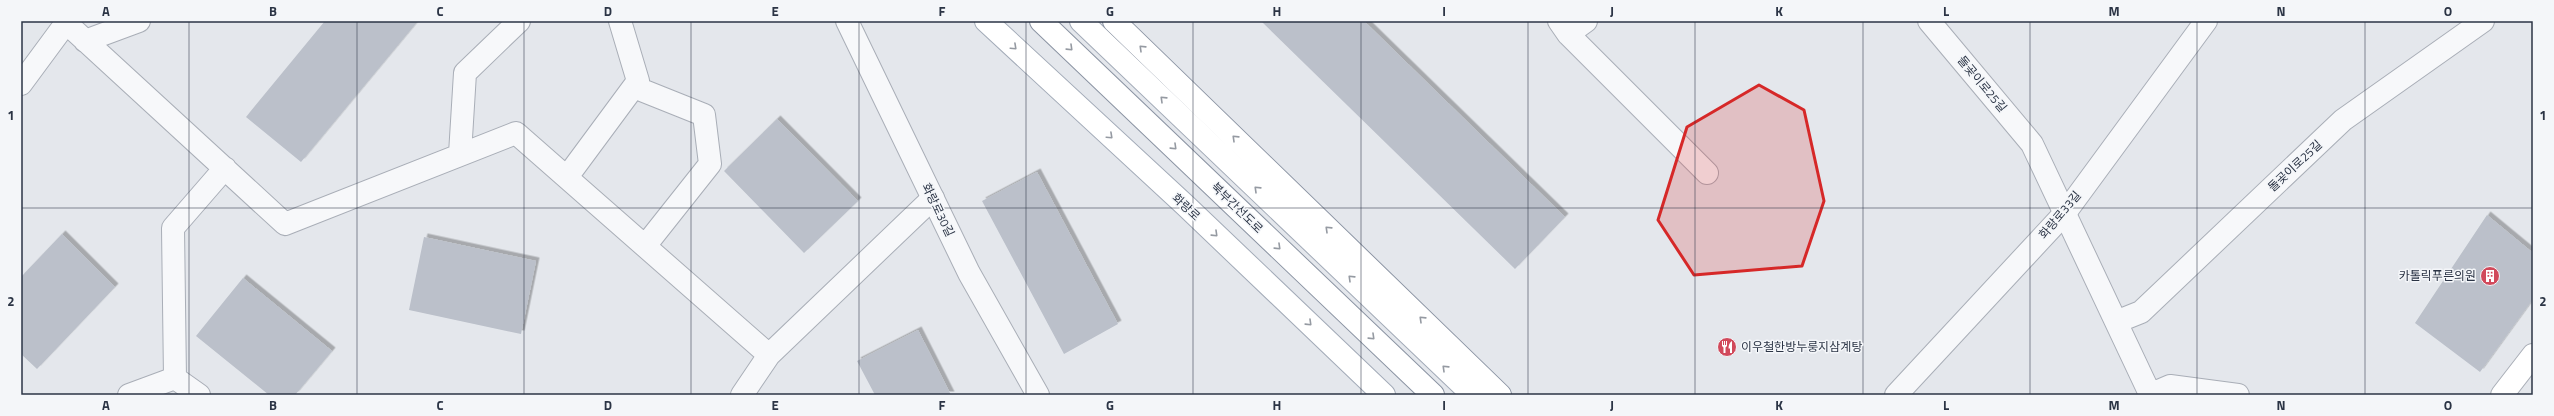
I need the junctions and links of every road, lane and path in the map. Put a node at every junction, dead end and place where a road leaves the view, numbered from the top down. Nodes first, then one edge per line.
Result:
1 (139, 21) edge
2 (620, 21) edge
3 (847, 21) edge
4 (986, 21) edge
5 (1042, 21) edge
6 (1081, 21) edge
7 (1114, 21) edge
8 (1586, 21) edge
9 (1929, 21) edge
10 (2206, 21) edge
11 (2483, 21) edge
12 (65, 22) edge
13 (515, 23) edge
14 (1563, 27) edge
15 (85, 41) junction
16 (21, 84) edge
17 (634, 87) junction
18 (460, 154) junction
19 (225, 168) junction
20 (1707, 173) dead end
21 (567, 177) junction
22 (933, 198) junction
23 (2065, 213) junction
24 (645, 246) junction
25 (2116, 322) junction
26 (769, 355) junction
27 (2533, 355) edge
28 (175, 378) junction
29 (129, 395) edge
30 (199, 395) edge
31 (742, 395) edge
32 (1038, 395) edge
33 (1384, 395) edge
34 (1433, 395) edge
35 (1473, 395) edge
36 (1500, 395) edge
37 (1896, 395) edge
38 (2149, 395) edge
39 (2238, 395) edge
40 (2502, 395) edge

1 - 15 street
2 - 17 street
3 - 22 street, 화랑로30길
4 -> 33 main road, 화랑로
5 -> 34 main road, 북부간선도로
35 -> 6 main road
36 -> 7 main road
8 - 14 street
9 - 23 street, 돌곶이로25길
10 - 23 street, 화랑로33길
11 - 25 street, 돌곶이로25길
12 - 15 street
12 - 16 street
13 - 18 street
14 - 20 street
15 - 19 street
17 - 21 street
17 - 24 street
18 - 19 street
18 - 21 street
19 - 28 street
21 - 24 street
22 - 26 street
22 - 32 street, 화랑로30길
23 - 25 street, 돌곶이로25길
23 - 37 street, 화랑로33길
24 - 26 street
25 - 38 street, 돌곶이로25길
26 - 31 street
27 - 40 main road
28 - 29 street
28 - 30 street
38 - 39 street, 돌곶이로25길

